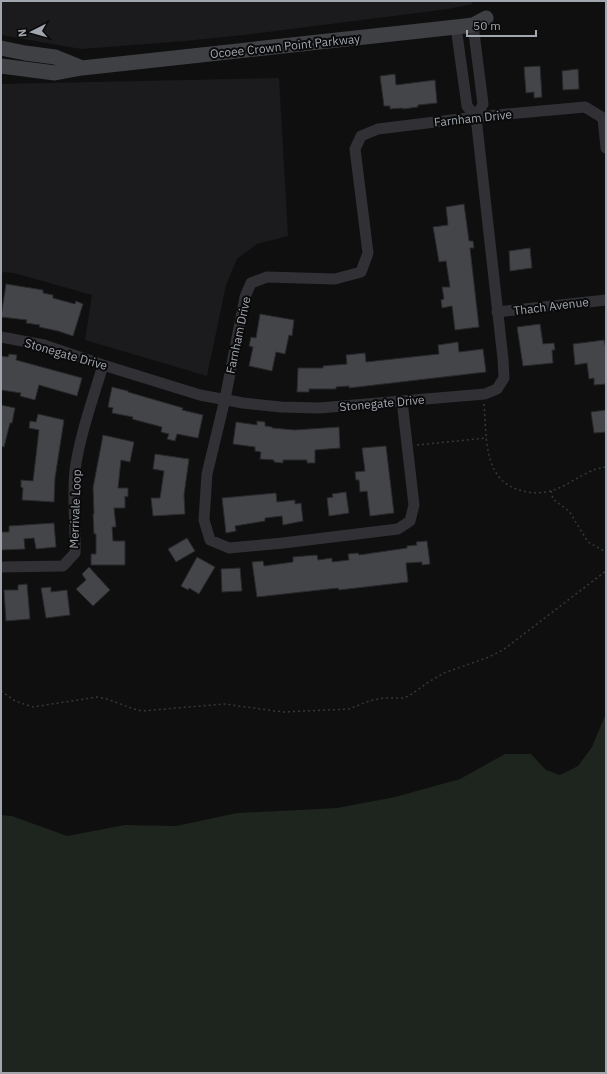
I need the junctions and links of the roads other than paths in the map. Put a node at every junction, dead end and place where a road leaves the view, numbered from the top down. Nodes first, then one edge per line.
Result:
1 (480, 22) joint
2 (456, 27) junction
3 (1, 48) edge
4 (1, 66) edge
5 (82, 68) junction
6 (476, 117) junction
7 (606, 148) edge
8 (606, 300) edge
9 (497, 312) junction
10 (1, 337) edge
11 (104, 365) junction
12 (224, 399) junction
13 (402, 401) junction
14 (1, 567) edge

1 - 2 street, Ocoee Crown Point Parkway
1 - 6 street, Stonegate Drive
2 - 5 street, Ocoee Crown Point Parkway
2 - 6 street, Stonegate Drive
3 - 5 street, Ocoee Crown Point Parkway
4 - 5 street, Ocoee Crown Point Parkway
6 - 7 street, Farnham Drive
6 - 9 street, Stonegate Drive
6 - 12 street, Farnham Drive
8 - 9 street, Thach Avenue
9 - 13 street, Stonegate Drive
10 - 11 street, Stonegate Drive
11 - 12 street, Stonegate Drive
11 - 14 street, Merrivale Loop
12 - 13 street, Stonegate Drive
12 - 13 street, Farnham Drive

